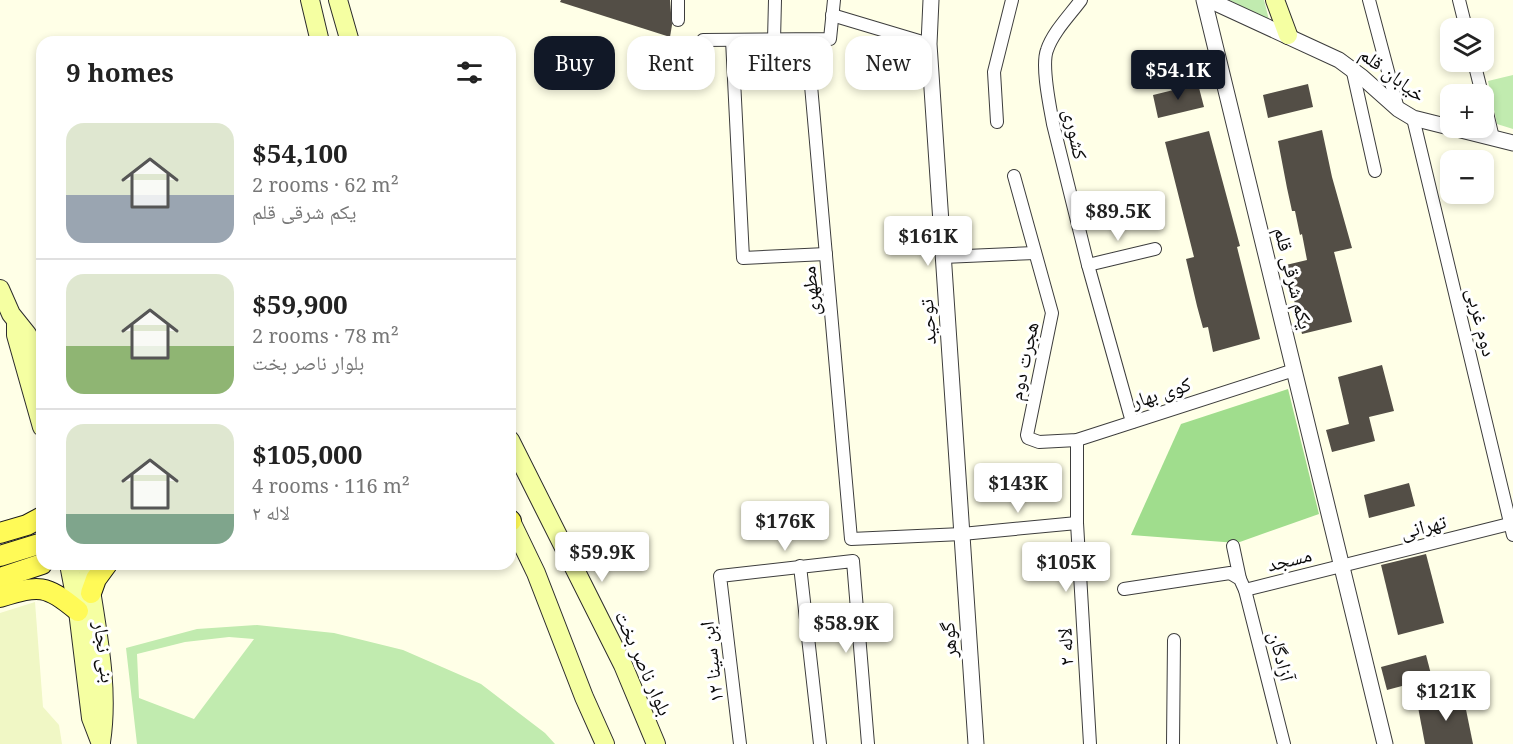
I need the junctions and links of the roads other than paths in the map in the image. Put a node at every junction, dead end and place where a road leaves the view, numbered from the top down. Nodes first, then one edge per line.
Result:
1 (310, 0) edge
2 (338, 0) edge
3 (678, 0) edge
4 (774, 0) edge
5 (834, 0) edge
6 (931, 0) edge
7 (1012, 0) edge
8 (1081, 0) edge
9 (1204, 0) edge
10 (1209, 0) edge
11 (1275, 0) edge
12 (1369, 0) edge
13 (1459, 0) edge
14 (832, 15) junction
15 (1464, 18) edge
16 (678, 20) dead end
17 (1288, 35) junction
18 (319, 36) edge
19 (348, 36) edge
20 (774, 36) edge
21 (830, 36) edge
22 (902, 36) edge
23 (929, 36) edge
24 (1352, 68) junction
25 (932, 87) edge
26 (735, 90) edge
27 (811, 90) edge
28 (1398, 109) junction
29 (1413, 118) junction
30 (997, 122) dead end
31 (1440, 125) edge
32 (1493, 138) edge
33 (1513, 143) edge
34 (1375, 171) dead end
35 (1014, 176) dead end
36 (1155, 249) dead end
37 (1035, 253) junction
38 (826, 254) junction
39 (944, 257) junction
40 (1088, 266) junction
41 (0, 289) edge
42 (9, 317) edge
43 (36, 355) edge
44 (1294, 370) junction
45 (36, 406) edge
46 (1132, 422) junction
47 (1077, 440) junction
48 (1039, 442) joint
49 (516, 452) edge
50 (36, 520) edge
51 (1077, 524) junction
52 (1512, 528) edge
53 (516, 532) edge
54 (0, 533) edge
55 (962, 534) junction
56 (36, 545) edge
57 (1233, 546) dead end
58 (0, 556) edge
59 (36, 566) edge
60 (800, 566) junction
61 (1342, 566) junction
62 (70, 570) edge
63 (88, 570) edge
64 (102, 570) edge
65 (0, 578) edge
66 (1238, 581) junction
67 (1124, 589) dead end
68 (91, 593) junction
69 (0, 597) edge
70 (78, 611) junction
71 (1174, 640) dead end
72 (101, 744) edge
73 (605, 744) edge
74 (656, 744) edge
75 (740, 744) edge
76 (820, 744) edge
77 (868, 744) edge
78 (976, 744) edge
79 (1090, 744) edge
80 (1173, 744) edge
81 (1284, 744) edge
82 (1385, 744) edge

1 - 18 main road
2 - 19 main road
3 - 16 street
4 - 20 street
5 - 14 street
6 - 23 street, توحید
7 - 30 street
8 - 40 street, کشوری
9 - 44 street, یکم شرقی قلم
10 - 17 street, خیابان قلم
11 - 17 main road
12 - 28 street
13 - 15 street
14 - 21 street
14 - 22 street
17 - 24 street, خیابان قلم
24 - 28 street, خیابان قلم
24 - 34 street
25 - 39 street, توحید
26 - 38 street
27 - 38 street, مطهری
28 - 29 street, خیابان قلم
29 - 31 street, خیابان قلم
29 - 52 street, دوم غربی
32 - 33 street, خیابان قلم
35 - 37 street, هجرت دوم
36 - 40 street
37 - 39 street
37 - 48 street, هجرت دوم
38 - 55 street, مطهری
39 - 55 street, توحید
40 - 46 street, کشوری
41 - 42 main road
42 - 43 main road
42 - 45 main road
44 - 46 street, کوی بهار
44 - 61 street, یکم شرقی قلم
46 - 47 street, کوی بهار
47 - 48 street, کوی بهار
47 - 51 street, لاله ۲
49 - 74 main road, بلوار ناصر بخت
50 - 54 main road
51 - 55 street
51 - 79 street, لاله ۲
52 - 61 street, تهرانی
53 - 73 main road
55 - 78 street, گوهر
56 - 58 main road
57 - 66 street, آزادگان
59 - 65 main road
60 - 75 street, ابن سینا ۱۲
60 - 76 street
60 - 77 street
61 - 66 street, مسجد
61 - 82 street, یکم شرقی قلم
62 - 70 main road, بنی نجار
63 - 68 main road, بنی نجار
64 - 68 main road
66 - 67 street
66 - 81 street, آزادگان
68 - 72 main road, بنی نجار
69 - 70 main road
70 - 72 main road, بنی نجار
71 - 80 street

